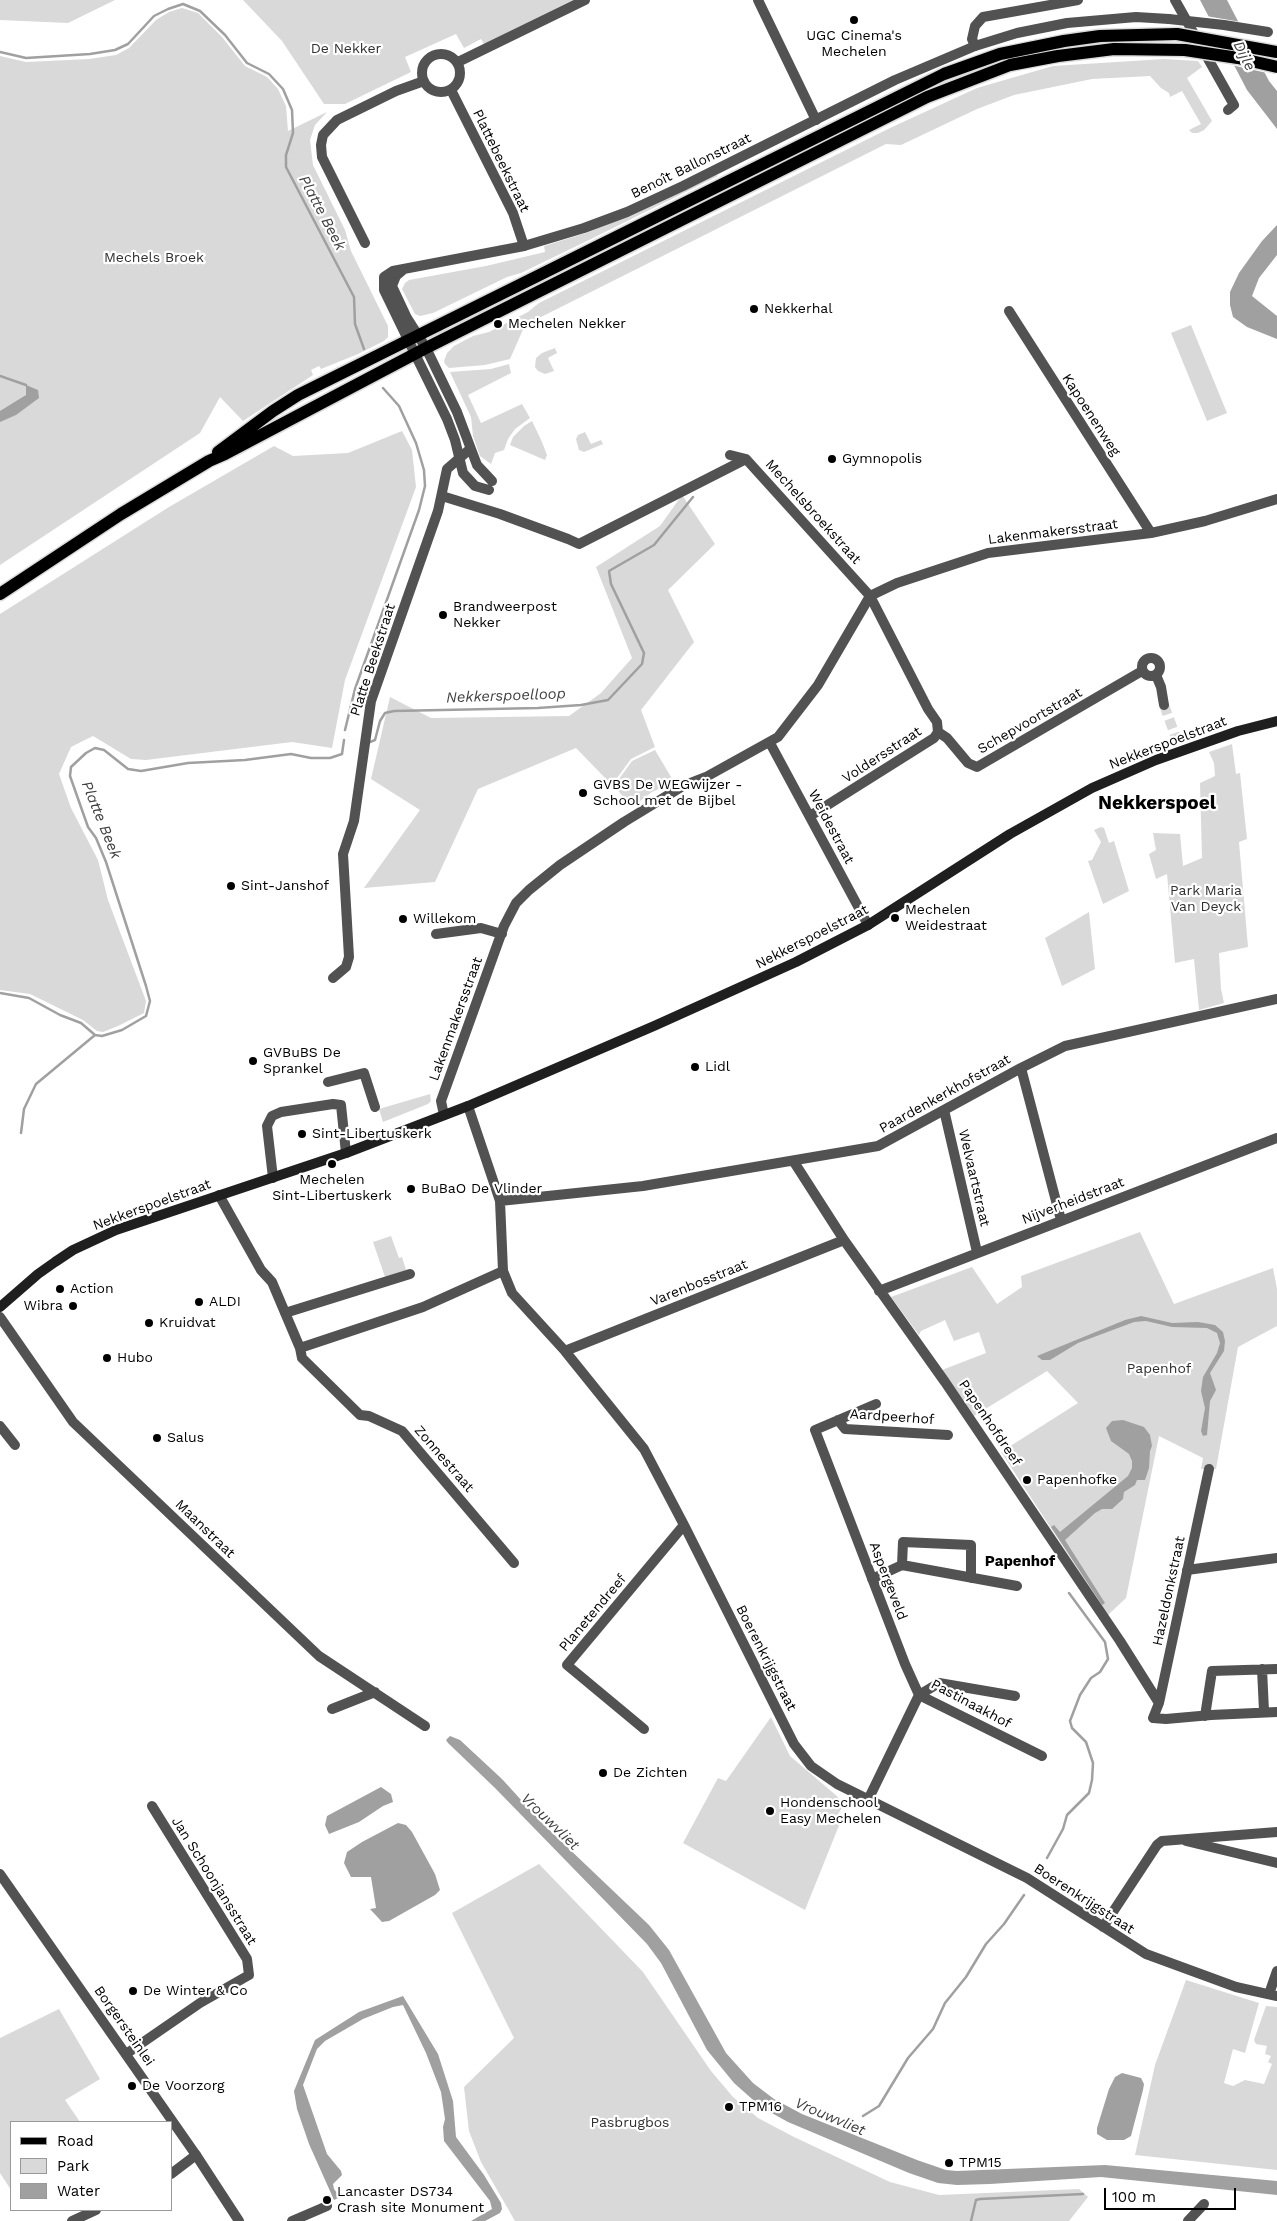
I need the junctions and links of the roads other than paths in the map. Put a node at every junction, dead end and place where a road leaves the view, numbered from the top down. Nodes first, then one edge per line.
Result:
1 (585, 0) edge
2 (758, 0) edge
3 (1078, 0) edge
4 (1175, 0) edge
5 (1270, 33) dead end
6 (975, 46) junction
7 (1277, 52) edge
8 (458, 62) junction
9 (1277, 67) edge
10 (424, 81) junction
11 (451, 90) junction
12 (1231, 108) dead end
13 (816, 120) junction
14 (365, 243) dead end
15 (524, 246) junction
16 (1009, 311) dead end
17 (413, 339) junction
18 (421, 351) junction
19 (470, 449) junction
20 (730, 455) dead end
21 (460, 458) junction
22 (746, 459) junction
23 (209, 461) junction
24 (442, 496) junction
25 (1277, 499) edge
26 (1151, 533) junction
27 (0, 594) edge
28 (870, 596) junction
29 (1142, 670) junction
30 (1156, 675) junction
31 (1164, 705) tunnel mouth
32 (1277, 721) edge
33 (938, 732) junction
34 (770, 743) junction
35 (810, 816) junction
36 (868, 925) junction
37 (436, 934) dead end
38 (502, 934) junction
39 (334, 978) dead end
40 (1277, 998) edge
41 (1021, 1068) junction
42 (328, 1082) dead end
43 (468, 1106) junction
44 (375, 1107) dead end
45 (944, 1110) junction
46 (444, 1115) junction
47 (1277, 1138) edge
48 (346, 1153) junction
49 (794, 1162) junction
50 (273, 1178) junction
51 (219, 1195) junction
52 (500, 1201) junction
53 (1061, 1220) junction
54 (844, 1240) junction
55 (977, 1252) junction
56 (503, 1271) junction
57 (410, 1274) dead end
58 (879, 1291) junction
59 (0, 1307) edge
60 (285, 1313) junction
61 (0, 1317) edge
62 (300, 1348) junction
63 (565, 1352) junction
64 (876, 1404) dead end
65 (838, 1420) junction
66 (0, 1426) edge
67 (948, 1435) dead end
68 (15, 1445) dead end
69 (1209, 1469) dead end
70 (684, 1525) junction
71 (1277, 1558) edge
72 (514, 1562) dead end
73 (902, 1565) junction
74 (1187, 1570) junction
75 (971, 1578) junction
76 (872, 1579) junction
77 (1018, 1586) dead end
78 (1262, 1669) junction
79 (1277, 1669) edge
80 (374, 1692) junction
81 (919, 1695) junction
82 (1015, 1696) dead end
83 (1159, 1703) junction
84 (332, 1709) dead end
85 (1264, 1712) junction
86 (1277, 1712) edge
87 (1206, 1716) junction
88 (425, 1726) dead end
89 (644, 1728) dead end
90 (1042, 1756) dead end
91 (868, 1800) junction
92 (152, 1806) dead end
93 (1277, 1832) edge
94 (1177, 1839) junction
95 (1277, 1863) edge
96 (0, 1874) edge
97 (1102, 1928) junction
98 (1277, 1971) edge
99 (1273, 1995) edge
100 (126, 2054) junction
101 (172, 2121) edge
102 (172, 2121) edge
103 (196, 2156) junction
104 (172, 2173) edge
105 (1204, 2204) dead end
106 (328, 2206) dead end
107 (94, 2211) edge
108 (72, 2221) edge
109 (239, 2221) edge
110 (292, 2221) edge
111 (1188, 2221) edge

1 - 8 street
2 - 13 street
3 - 6 street
4 - 12 street
5 - 6 street, Benoît Ballonstraat, bridge
6 - 13 street, Benoît Ballonstraat
7 - 17 main road, bridge
8 - 10 street
8 - 11 street
9 - 18 main road, bridge
10 - 11 street
10 - 14 street
11 - 15 street, Plattebeekstraat
13 - 15 street, Benoît Ballonstraat
15 - 17 street, Benoît Ballonstraat
16 - 26 street, Kapoenenweg
17 - 18 street
17 - 23 main road
18 - 19 street
18 - 21 street
18 - 23 main road
19 - 21 street, Platte Beekstraat
19 - 21 street
20 - 22 street, Mechelsbroekstraat
21 - 24 street, Platte Beekstraat
22 - 24 street
22 - 28 street, Mechelsbroekstraat
23 - 27 main road
24 - 39 street, Platte Beekstraat
25 - 26 street, Lakenmakersstraat
26 - 28 street, Lakenmakersstraat
28 - 33 street, Voldersstraat
28 - 34 street, Lakenmakersstraat
29 - 30 street
29 - 30 street, Schepvoortstraat
29 - 33 street, Schepvoortstraat
30 - 31 street, Schepvoortstraat
32 - 36 main road, Nekkerspoelstraat
33 - 35 street, Voldersstraat
34 - 35 street, Weidestraat
34 - 38 street, Lakenmakersstraat
35 - 36 street, Weidestraat
36 - 43 main road, Nekkerspoelstraat
37 - 38 street
38 - 46 street, Lakenmakersstraat
40 - 41 street, Paardenkerkhofstraat
41 - 45 street, Paardenkerkhofstraat
41 - 53 street
42 - 44 street
43 - 46 main road, Nekkerspoelstraat
43 - 52 street, Boerenkrijgstraat
45 - 49 street, Paardenkerkhofstraat
45 - 55 street, Welvaartstraat
46 - 48 main road, Nekkerspoelstraat
47 - 53 street, Nijverheidstraat
48 - 50 main road, Nekkerspoelstraat
48 - 50 street
49 - 52 street, Paardenkerkhofstraat
49 - 54 street, Papenhofdreef
50 - 51 main road, Nekkerspoelstraat
51 - 59 main road, Nekkerspoelstraat
51 - 60 street, Zonnestraat
52 - 56 street, Boerenkrijgstraat
53 - 55 street, Nijverheidstraat
54 - 58 street, Papenhofdreef
54 - 63 street, Varenbosstraat
55 - 58 street, Nijverheidstraat
56 - 62 street
56 - 63 street, Boerenkrijgstraat
57 - 60 street
58 - 83 street, Papenhofdreef
60 - 62 street, Zonnestraat
61 - 80 street, Maanstraat
62 - 72 street, Zonnestraat
63 - 70 street, Boerenkrijgstraat
64 - 65 street, Aspergeveld
65 - 67 street, Aardpeerhof
65 - 76 street, Aspergeveld
66 - 68 street
69 - 74 street, Hazeldonkstraat
70 - 89 street, Planetendreef
70 - 91 street, Boerenkrijgstraat
71 - 74 street
73 - 75 street
73 - 75 street
73 - 76 street
74 - 83 street, Hazeldonkstraat
75 - 77 street
76 - 81 street, Aspergeveld
78 - 79 street
78 - 85 street
78 - 87 street
80 - 84 street
80 - 88 street, Maanstraat
81 - 82 street, Pastinaakhof
81 - 90 street, Pastinaakhof
81 - 91 street
83 - 87 street, Hazeldonkstraat
85 - 86 street
85 - 87 street
91 - 97 street, Boerenkrijgstraat
92 - 100 street, Jan Schoonjansstraat
93 - 94 street
94 - 95 street
94 - 97 street
96 - 100 street, Borgersteinlei
97 - 99 street, Boerenkrijgstraat
98 - 99 street
100 - 101 street, Borgersteinlei
102 - 103 street, Borgersteinlei
103 - 104 street
103 - 109 street, Borgersteinlei
105 - 111 street
106 - 110 street
107 - 108 street

